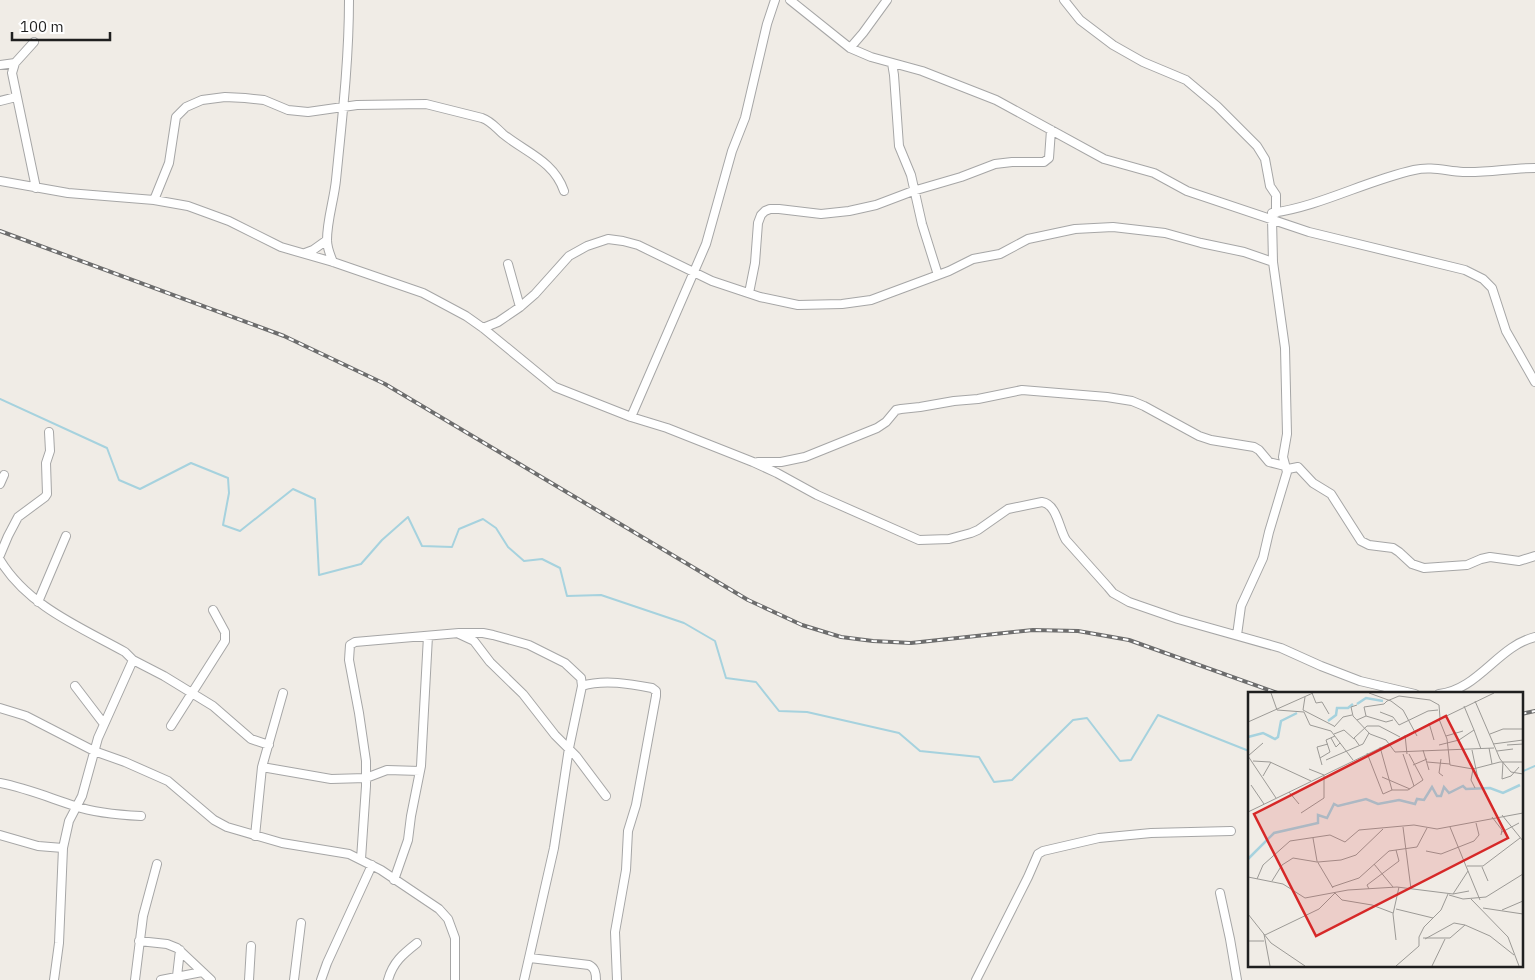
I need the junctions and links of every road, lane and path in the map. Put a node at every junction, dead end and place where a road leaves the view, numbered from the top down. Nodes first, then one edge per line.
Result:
1 (348, 0) edge
2 (775, 0) edge
3 (790, 0) edge
4 (888, 0) edge
5 (1064, 0) edge
6 (34, 42) dead end
7 (850, 48) junction
8 (15, 62) junction
9 (892, 63) junction
10 (0, 65) edge
11 (16, 97) junction
12 (0, 101) edge
13 (342, 107) junction
14 (1051, 130) junction
15 (1535, 168) edge
16 (0, 180) edge
17 (36, 188) junction
18 (564, 191) dead end
19 (914, 191) junction
20 (154, 200) junction
21 (1274, 216) junction
22 (327, 240) junction
23 (304, 254) junction
24 (333, 262) junction
25 (1272, 262) junction
26 (508, 264) dead end
27 (694, 271) junction
28 (938, 275) junction
29 (749, 293) junction
30 (520, 307) junction
31 (483, 328) junction
32 (1535, 382) edge
33 (631, 416) junction
34 (49, 432) dead end
35 (753, 462) junction
36 (1286, 467) junction
37 (4, 475) dead end
38 (0, 484) edge
39 (66, 536) dead end
40 (0, 555) edge
41 (1535, 556) edge
42 (1, 565) edge
43 (38, 602) junction
44 (213, 610) dead end
45 (459, 633) junction
46 (1237, 635) junction
47 (428, 636) junction
48 (1535, 638) edge
49 (133, 660) junction
50 (75, 686) dead end
51 (582, 686) junction
52 (1407, 692) edge
53 (1446, 692) edge
54 (193, 693) junction
55 (283, 693) dead end
56 (0, 708) edge
57 (104, 724) junction
58 (171, 726) dead end
59 (269, 745) junction
60 (569, 748) junction
61 (94, 751) junction
62 (262, 767) junction
63 (420, 771) junction
64 (366, 778) junction
65 (0, 783) edge
66 (606, 796) dead end
67 (76, 806) junction
68 (141, 816) dead end
69 (1231, 831) dead end
70 (0, 835) edge
71 (255, 836) junction
72 (63, 848) junction
73 (360, 858) junction
74 (157, 864) dead end
75 (372, 865) junction
76 (394, 880) junction
77 (1220, 893) dead end
78 (301, 923) dead end
79 (139, 941) junction
80 (417, 943) dead end
81 (251, 946) dead end
82 (180, 950) junction
83 (530, 958) junction
84 (202, 972) junction
85 (177, 976) junction
86 (54, 980) edge
87 (135, 980) edge
88 (161, 980) edge
89 (211, 980) edge
90 (250, 980) edge
91 (294, 980) edge
92 (321, 980) edge
93 (388, 980) edge
94 (455, 980) edge
95 (524, 980) edge
96 (596, 980) edge
97 (617, 980) edge
98 (976, 980) edge
99 (1237, 980) edge

1 - 13 street
2 - 27 street
3 - 7 street
4 - 7 street
5 - 21 street
6 - 8 street
7 - 9 street
8 - 10 street
8 - 11 street
9 - 14 street
9 - 19 street
11 - 12 street
11 - 17 street
13 - 18 street
13 - 20 street
13 - 22 street
14 - 19 street
14 - 21 street
15 - 21 street
16 - 17 street
17 - 20 street
19 - 28 street
19 - 29 street
20 - 23 street
21 - 25 street
21 - 32 street
22 - 23 street
22 - 24 street
23 - 24 street
24 - 31 street
25 - 28 street
25 - 36 street
26 - 30 street
27 - 29 street
27 - 30 street
27 - 33 street
28 - 29 street
30 - 31 street
31 - 33 street
33 - 35 street
34 - 40 street
35 - 36 street
35 - 46 street
36 - 41 street
36 - 46 street
37 - 38 street
39 - 43 street
42 - 43 street
43 - 49 street
44 - 54 street
45 - 47 street
45 - 51 street
45 - 60 street
46 - 52 street
47 - 63 street
47 - 64 street
48 - 53 street
49 - 54 street
49 - 57 street
50 - 57 street
51 - 60 street
51 - 97 street
54 - 58 street
54 - 59 street
55 - 59 street
56 - 61 street
57 - 61 street
59 - 62 street
60 - 66 street
60 - 83 street
61 - 67 street
61 - 71 street
62 - 64 street
62 - 71 street
63 - 64 street
63 - 76 street
64 - 73 street
65 - 67 street
67 - 68 street
67 - 72 street
69 - 98 street
70 - 72 street
71 - 73 street
72 - 86 street
73 - 75 street
74 - 79 street
75 - 76 street
75 - 92 street
76 - 94 street
77 - 99 street
78 - 91 street
79 - 82 street
79 - 87 street
80 - 93 street
81 - 90 street
82 - 84 street
82 - 85 street
83 - 95 street
83 - 96 street
84 - 85 street
84 - 89 street
85 - 88 street

